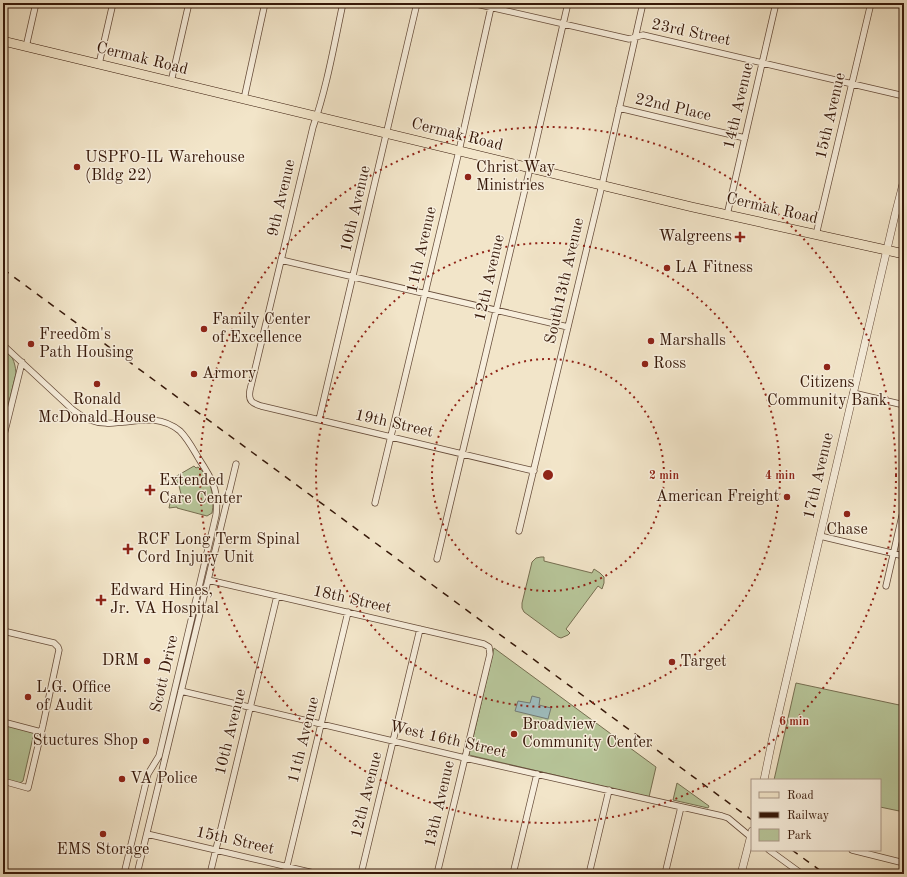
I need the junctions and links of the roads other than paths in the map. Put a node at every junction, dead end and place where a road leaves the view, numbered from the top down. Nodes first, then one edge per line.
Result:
1 (36, 3) edge
2 (113, 3) edge
3 (189, 3) edge
4 (265, 3) edge
5 (343, 3) edge
6 (417, 3) edge
7 (472, 3) edge
8 (568, 3) edge
9 (643, 3) edge
10 (776, 3) edge
11 (871, 3) edge
12 (492, 5) edge
13 (563, 23) junction
14 (635, 37) junction
15 (3, 41) edge
16 (26, 47) junction
17 (762, 63) junction
18 (99, 64) junction
19 (171, 82) junction
20 (852, 84) junction
21 (904, 96) edge
22 (244, 99) junction
23 (619, 108) junction
24 (316, 117) junction
25 (387, 133) junction
26 (745, 138) junction
27 (459, 151) junction
28 (530, 168) junction
29 (904, 180) edge
30 (602, 185) junction
31 (727, 215) junction
32 (816, 235) junction
33 (887, 250) junction
34 (904, 254) edge
35 (281, 260) junction
36 (353, 277) junction
37 (425, 294) junction
38 (496, 310) junction
39 (568, 327) junction
40 (3, 345) edge
41 (22, 362) junction
42 (853, 393) junction
43 (250, 400) joint
44 (904, 405) edge
45 (319, 420) junction
46 (390, 437) junction
47 (3, 439) edge
48 (462, 454) junction
49 (236, 464) dead end
50 (534, 471) junction
51 (375, 503) dead end
52 (904, 507) edge
53 (520, 531) dead end
54 (820, 536) junction
55 (893, 553) junction
56 (904, 556) edge
57 (437, 559) dead end
58 (208, 580) junction
59 (886, 586) dead end
60 (277, 596) junction
61 (348, 612) junction
62 (420, 629) junction
63 (3, 631) edge
64 (489, 648) joint
65 (181, 691) junction
66 (250, 708) junction
67 (3, 722) edge
68 (322, 724) junction
69 (41, 732) junction
70 (393, 741) junction
71 (465, 758) junction
72 (537, 774) junction
73 (764, 779) edge
74 (3, 781) edge
75 (609, 790) junction
76 (681, 807) junction
77 (146, 834) junction
78 (751, 834) edge
79 (751, 839) edge
80 (216, 850) junction
81 (770, 851) edge
82 (856, 851) edge
83 (904, 863) edge
84 (287, 867) junction
85 (124, 874) edge
86 (137, 874) edge
87 (210, 874) edge
88 (285, 874) edge
89 (318, 874) edge
90 (361, 874) edge
91 (437, 874) edge
92 (513, 874) edge
93 (589, 874) edge
94 (665, 874) edge
95 (742, 874) edge
96 (802, 874) edge

1 - 16 street
2 - 18 street
3 - 19 street
4 - 22 street
5 - 24 street, 9th Avenue
6 - 25 street, 10th Avenue
7 - 12 street, 23rd Street
8 - 13 street, 12th Avenue
9 - 14 street
10 - 17 street, 14th Avenue
11 - 20 street, 15th Avenue
12 - 13 street, 23rd Street
12 - 27 street, 11th Avenue
13 - 14 street, 23rd Street
13 - 28 street, 12th Avenue
14 - 17 street, 23rd Street
14 - 23 street, South13th Avenue
15 - 16 main road, Cermak Road
16 - 18 main road, Cermak Road
17 - 20 street, 23rd Street
17 - 26 street, 14th Avenue
18 - 19 main road, Cermak Road
19 - 22 main road, Cermak Road
20 - 21 street, 23rd Street
20 - 32 street, 15th Avenue
22 - 24 main road, Cermak Road
23 - 26 street, 22nd Place
23 - 30 street, South13th Avenue
24 - 25 main road, Cermak Road
24 - 35 street, 9th Avenue
25 - 27 main road, Cermak Road
25 - 36 street, 10th Avenue
26 - 31 street, 14th Avenue
27 - 28 main road, Cermak Road
27 - 37 street, 11th Avenue
28 - 30 main road, Cermak Road
28 - 38 street, 12th Avenue
29 - 33 street, 17th Avenue
30 - 31 main road, Cermak Road
30 - 39 street, South13th Avenue
31 - 32 main road, Cermak Road
32 - 33 main road, Cermak Road
33 - 34 main road, Cermak Road
33 - 42 street, 17th Avenue
35 - 36 street
35 - 43 street, 9th Avenue
36 - 37 street
36 - 45 street, 10th Avenue
37 - 38 street
37 - 46 street, 11th Avenue
38 - 39 street
38 - 48 street, 12th Avenue
39 - 50 street, South13th Avenue
40 - 41 street, Scott Drive
41 - 47 street
41 - 85 street, Scott Drive
42 - 44 street
42 - 54 street, 17th Avenue
43 - 45 street, 19th Street
45 - 46 street, 19th Street
46 - 48 street, 19th Street
46 - 51 street, 11th Avenue
48 - 50 street, 19th Street
48 - 57 street, 12th Avenue
49 - 58 street
50 - 53 street, South13th Avenue
52 - 55 street
54 - 55 street
54 - 73 street, 17th Avenue
55 - 56 street
55 - 59 street
58 - 60 street, 18th Street
58 - 65 street
60 - 61 street, 18th Street
60 - 66 street, 10th Avenue
61 - 62 street, 18th Street
61 - 68 street, 11th Avenue
62 - 64 street, 18th Street
62 - 70 street, 12th Avenue
63 - 69 street
64 - 71 street, 13th Avenue
65 - 66 street, West 16th Street
65 - 77 street
66 - 68 street, West 16th Street
66 - 80 street, 10th Avenue
67 - 69 street
68 - 70 street, West 16th Street
68 - 84 street, 11th Avenue
69 - 74 street
70 - 71 street, West 16th Street
70 - 90 street, 12th Avenue
71 - 72 street, West 16th Street
71 - 91 street, 13th Avenue
72 - 75 street, West 16th Street
72 - 92 street
75 - 76 street, West 16th Street
75 - 93 street
76 - 78 street, West 16th Street
76 - 94 street
77 - 80 street, 15th Street
77 - 86 street
79 - 95 street
80 - 84 street, 15th Street
80 - 87 street, 10th Avenue
81 - 96 street
82 - 83 street
84 - 88 street, 11th Avenue
84 - 89 street, 15th Street

